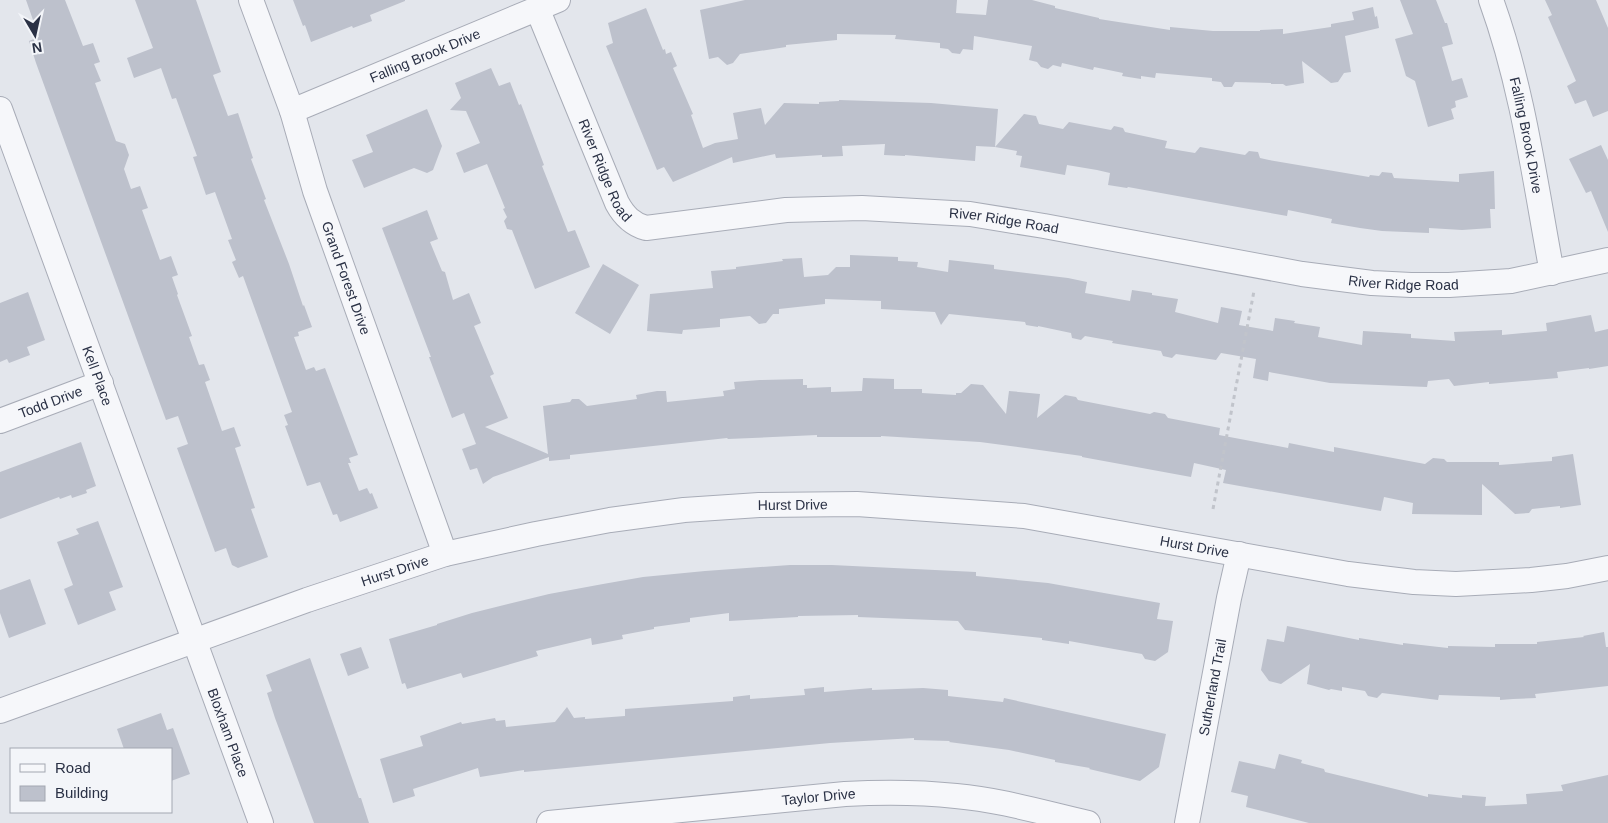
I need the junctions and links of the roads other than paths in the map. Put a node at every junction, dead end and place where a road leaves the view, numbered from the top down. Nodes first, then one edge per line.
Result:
1 (251, 0) edge
2 (1491, 0) edge
3 (548, 4) edge
4 (0, 109) edge
5 (292, 111) junction
6 (1608, 260) edge
7 (1552, 273) junction
8 (101, 384) junction
9 (0, 421) edge
10 (446, 554) junction
11 (1239, 554) junction
12 (1608, 568) edge
13 (193, 642) junction
14 (0, 711) edge
15 (261, 823) edge
16 (549, 823) edge
17 (1088, 823) edge
18 (1187, 823) edge

1 - 5 street, Grand Forest Drive
2 - 7 street, Falling Brook Drive
3 - 5 street, Falling Brook Drive
3 - 7 street, River Ridge Road
4 - 8 street, Kell Place
5 - 10 street, Grand Forest Drive
6 - 7 street, River Ridge Road
8 - 9 street, Todd Drive
8 - 13 street, Kell Place
10 - 11 street, Hurst Drive
10 - 13 street, Hurst Drive
11 - 12 street, Hurst Drive
11 - 18 street, Sutherland Trail
13 - 14 street, Hurst Drive
13 - 15 street, Bloxham Place
16 - 17 street, Taylor Drive

